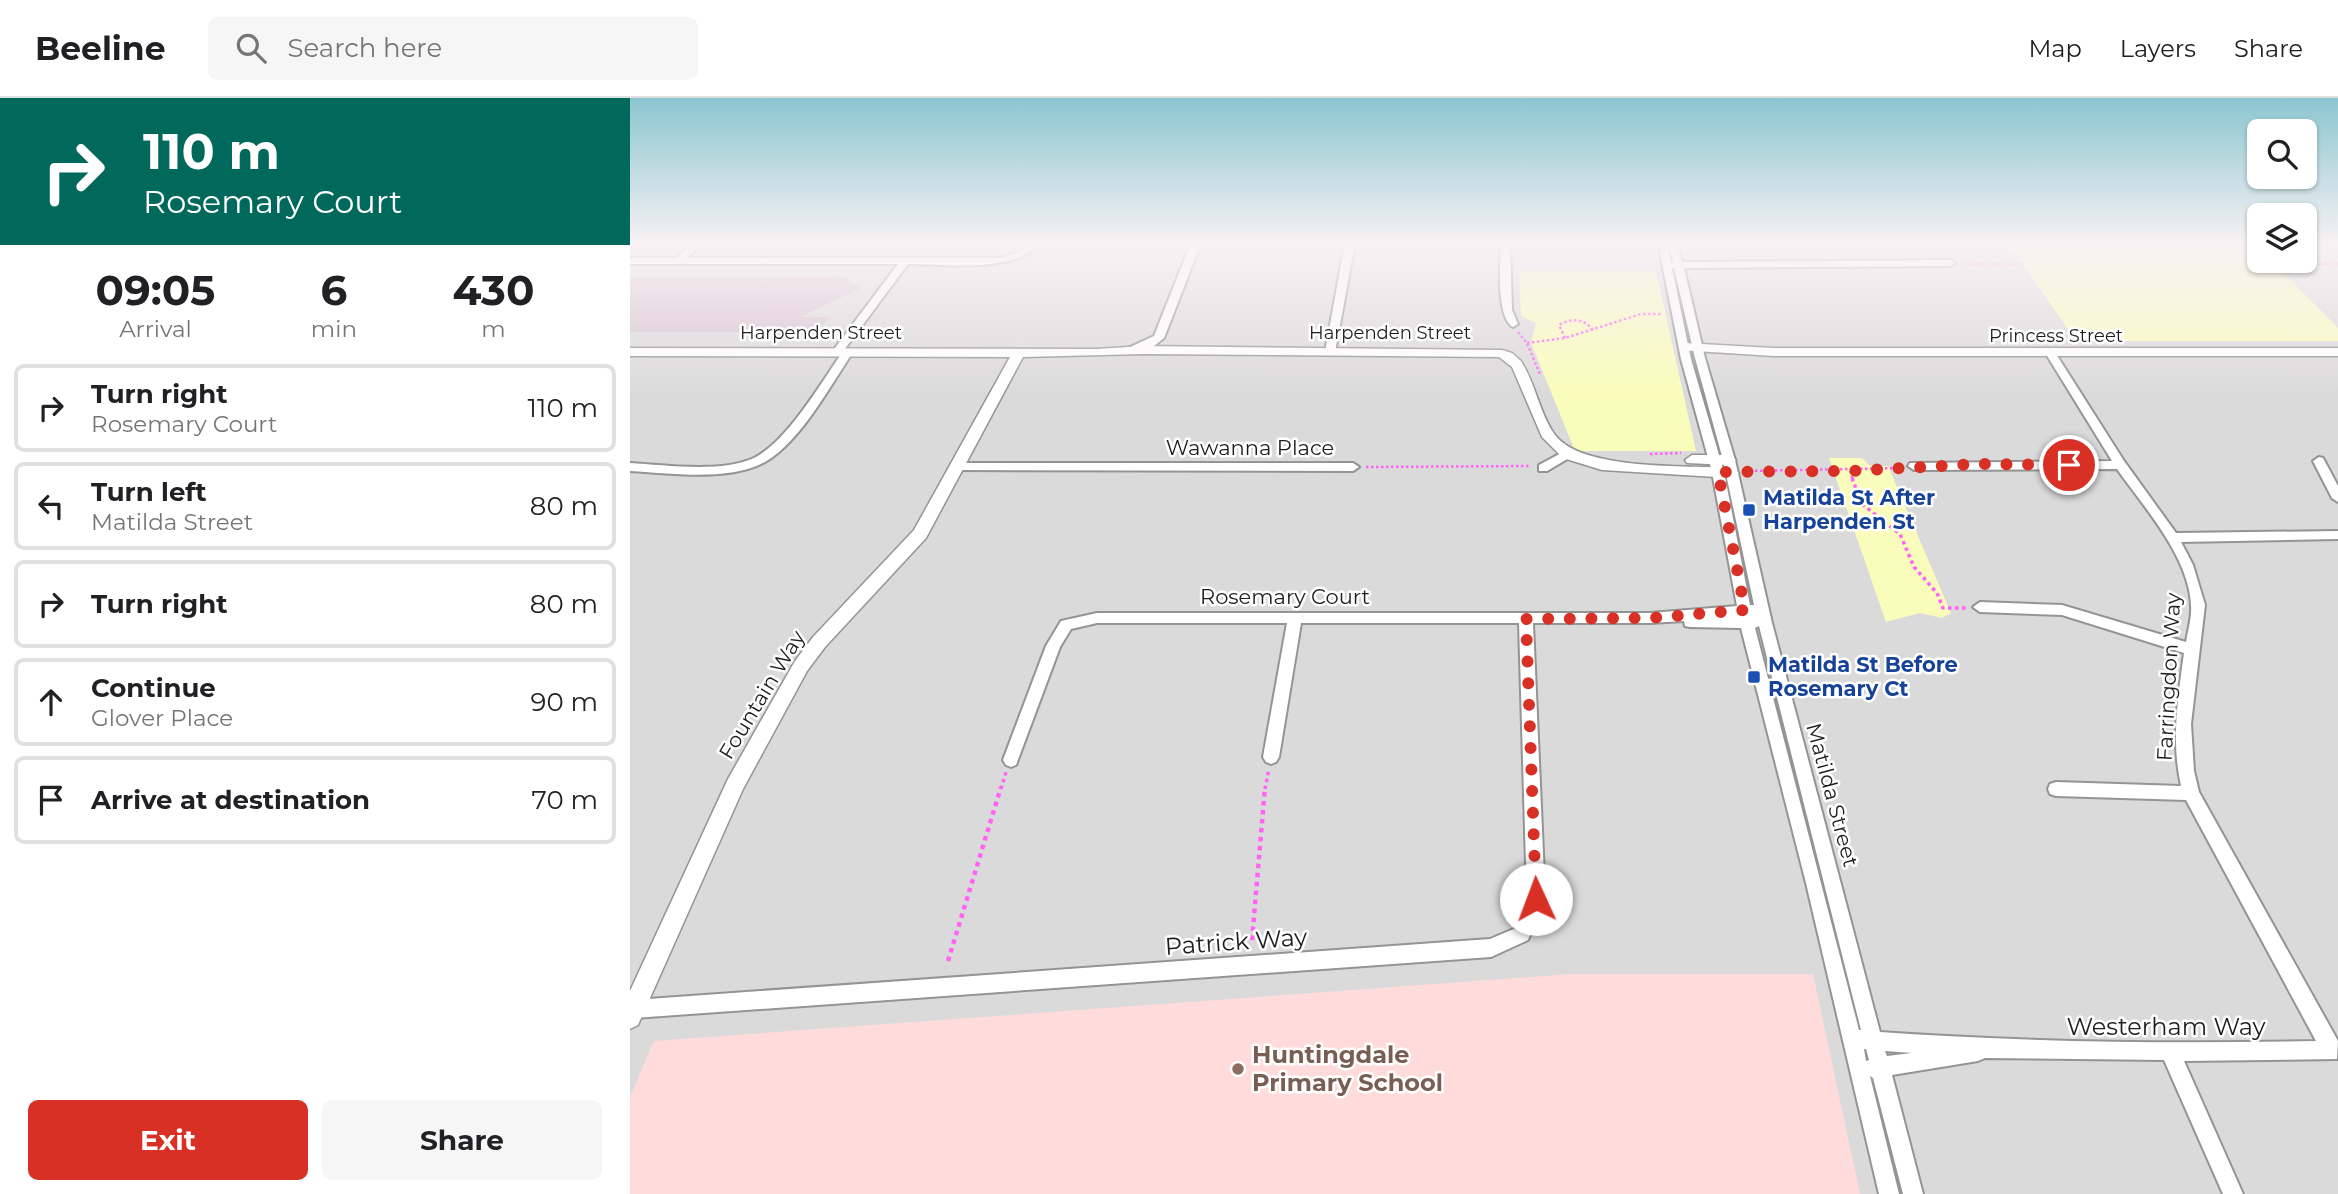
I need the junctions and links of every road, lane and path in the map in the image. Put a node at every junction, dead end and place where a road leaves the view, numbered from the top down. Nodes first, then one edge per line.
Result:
1 (882, 294) edge
2 (1176, 294) edge
3 (1341, 294) edge
4 (1507, 294) edge
5 (1679, 294) edge
6 (1668, 314) dead end
7 (1513, 324) joint
8 (1593, 330) junction
9 (1565, 338) junction
10 (1527, 343) junction
11 (1132, 350) junction
12 (630, 352) edge
13 (843, 352) junction
14 (1018, 352) junction
15 (1154, 352) junction
16 (1330, 352) junction
17 (2338, 352) edge
18 (1096, 353) junction
19 (1692, 353) junction
20 (2051, 354) junction
21 (1541, 378) dead end
22 (1685, 453) dead end
23 (1565, 455) junction
24 (1642, 460) junction
25 (2319, 461) dead end
26 (2121, 465) junction
27 (1914, 466) joint
28 (630, 467) edge
29 (957, 467) junction
30 (1353, 467) joint
31 (1725, 467) junction
32 (1543, 468) joint
33 (1850, 471) junction
34 (2338, 498) edge
35 (2338, 535) edge
36 (2174, 538) junction
37 (1980, 607) joint
38 (1755, 616) junction
39 (1295, 617) junction
40 (1526, 619) junction
41 (2193, 650) junction
42 (1271, 757) joint
43 (1011, 760) joint
44 (2056, 789) dead end
45 (2190, 793) junction
46 (1252, 940) dead end
47 (947, 961) dead end
48 (632, 1013) edge
49 (1852, 1039) junction
50 (1873, 1039) junction
51 (1993, 1049) junction
52 (2334, 1050) edge
53 (2170, 1052) junction
54 (1859, 1068) junction
55 (1881, 1068) junction
56 (1889, 1194) edge
57 (1913, 1194) edge
58 (2233, 1194) edge

1 - 13 street
2 - 11 street
3 - 16 street
4 - 7 street
5 - 19 street, Matilda Street
6 - 8 path
7 - 10 path
8 - 9 path
8 - 9 path
9 - 10 path
10 - 21 path
11 - 15 street, Harpenden Street
11 - 18 street, Harpenden Street
12 - 13 street, Harpenden Street
13 - 14 street, Harpenden Street
13 - 28 street
14 - 18 street, Harpenden Street
14 - 29 street, Fountain Way
15 - 16 street, Harpenden Street
15 - 18 street, Harpenden Street
16 - 23 street, Harpenden Street
17 - 20 street, Princess Street
19 - 20 street, Princess Street
19 - 31 street, Matilda Street
20 - 26 street, Farringdon Way
22 - 24 path
23 - 24 street
23 - 32 street
24 - 31 street
25 - 34 street
26 - 27 street
26 - 36 street, Farringdon Way
27 - 33 path
29 - 30 street, Wawanna Place
29 - 48 street, Fountain Way
30 - 32 path, Wawanna Place
31 - 33 path
31 - 38 street, Matilda Street
33 - 37 path
35 - 36 street
36 - 41 street, Farringdon Way
37 - 41 street
38 - 40 street, Rosemary Court
38 - 49 street, Matilda Street
38 - 50 street, Matilda Street
39 - 40 street, Rosemary Court
39 - 42 street
39 - 43 street, Rosemary Court
40 - 48 street, Patrick Way
41 - 45 street, Farringdon Way
42 - 46 path
43 - 47 path
44 - 45 street
45 - 52 street, Farringdon Way
49 - 50 street, Westerham Way
49 - 54 street, Matilda Street
50 - 51 street, Westerham Way
50 - 55 street, Matilda Street
51 - 53 street, Westerham Way
51 - 55 street, Westerham Way
52 - 53 street, Westerham Way
53 - 58 street
54 - 55 street, Westerham Way
54 - 56 street, Matilda Street
55 - 57 street, Matilda Street

